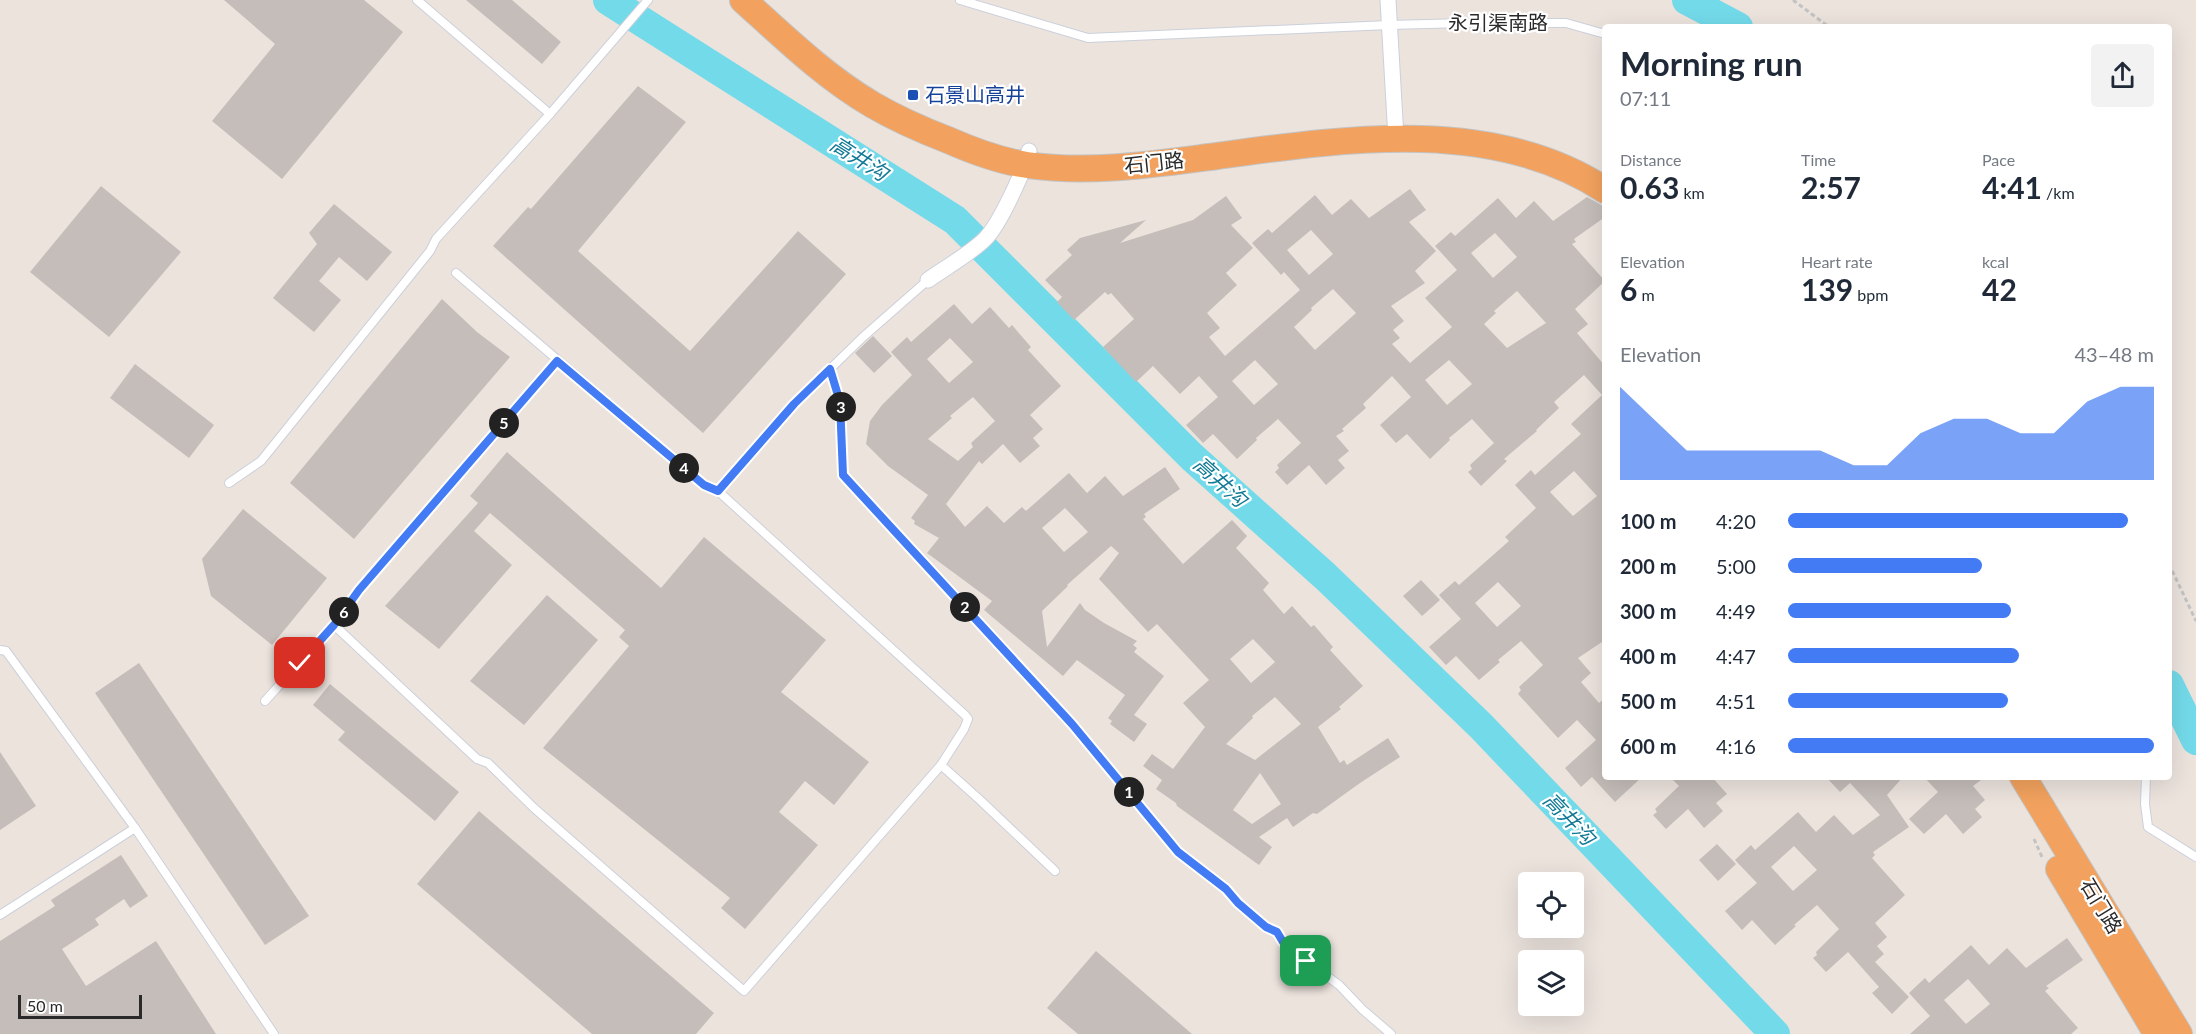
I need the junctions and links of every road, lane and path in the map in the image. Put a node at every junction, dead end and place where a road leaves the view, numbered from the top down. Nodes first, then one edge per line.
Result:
1 (417, 0) edge
2 (648, 0) edge
3 (743, 0) edge
4 (768, 0) edge
5 (960, 0) edge
6 (1388, 0) edge
7 (1793, 0) edge
8 (1825, 24) edge
9 (1389, 25) junction
10 (1602, 33) edge
11 (550, 114) junction
12 (1395, 130) junction
13 (1027, 158) junction
14 (1602, 172) edge
15 (1602, 188) edge
16 (456, 273) dead end
17 (928, 280) joint
18 (557, 361) junction
19 (830, 369) junction
20 (229, 483) dead end
21 (718, 491) junction
22 (2172, 570) edge
23 (2196, 621) edge
24 (334, 625) junction
25 (0, 650) edge
26 (265, 701) dead end
27 (940, 765) junction
28 (2009, 780) edge
29 (2025, 780) edge
30 (2146, 780) edge
31 (135, 828) junction
32 (2196, 857) edge
33 (1055, 871) dead end
34 (0, 915) edge
35 (274, 1034) edge
36 (1391, 1034) edge
37 (2157, 1034) edge
38 (2179, 1034) edge

1 - 11 lane
2 - 11 lane
3 - 13 highway, 石门路
4 - 13 highway, 石门路
5 - 9 lane, 永引渠南路
6 - 9 street
7 - 8 path
9 - 10 lane, 永引渠南路
9 - 12 street
11 - 20 lane
12 - 13 highway, 石门路
12 - 14 highway, 石门路
12 - 15 highway, 石门路
13 - 17 street
16 - 18 lane
17 - 19 lane
18 - 21 lane
18 - 24 lane
19 - 21 lane
19 - 36 lane
21 - 27 lane
22 - 23 path
24 - 26 lane
24 - 27 lane
25 - 31 lane
27 - 33 lane
28 - 37 highway, 石门路
29 - 38 highway, 石门路
30 - 32 lane
31 - 34 lane
31 - 35 lane

